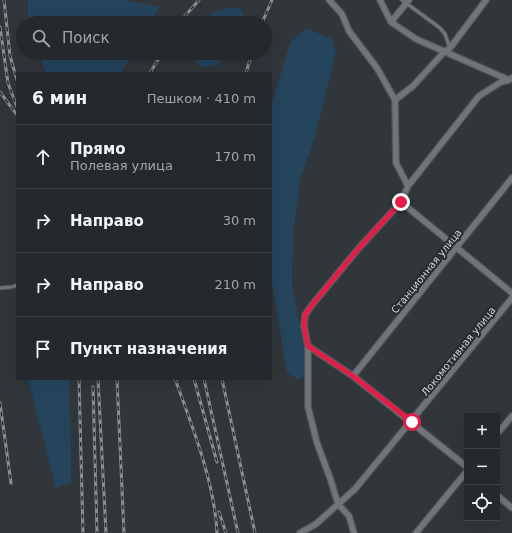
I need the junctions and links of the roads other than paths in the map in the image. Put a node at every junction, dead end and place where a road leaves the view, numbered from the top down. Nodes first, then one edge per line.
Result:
1 (329, 0) edge
2 (380, 0) edge
3 (486, 0) edge
4 (406, 1) edge
5 (391, 22) junction
6 (447, 50) junction
7 (511, 80) edge
8 (395, 100) junction
9 (512, 178) edge
10 (408, 186) junction
11 (401, 202) junction
12 (456, 247) junction
13 (16, 285) edge
14 (0, 288) edge
15 (512, 293) edge
16 (512, 298) edge
17 (308, 346) junction
18 (353, 376) junction
19 (512, 416) edge
20 (412, 422) junction
21 (500, 430) edge
22 (464, 464) edge
23 (464, 475) edge
24 (500, 498) edge
25 (338, 504) junction
26 (512, 508) edge
27 (300, 533) edge
28 (354, 533) edge
29 (416, 533) edge

1 - 8 street
2 - 5 street
3 - 6 street
4 - 5 street
4 - 6 lane
5 - 6 street
6 - 7 street
6 - 8 street
7 - 10 street
8 - 10 street
9 - 12 street, Станционная улица
10 - 11 street
11 - 12 street
11 - 17 street
12 - 15 street
12 - 18 street, Станционная улица
13 - 14 lane
16 - 20 street, Локомотивная улица
17 - 18 street
17 - 25 street
18 - 20 street
19 - 21 street
20 - 22 street
20 - 25 street, Локомотивная улица
23 - 29 street
24 - 26 street
25 - 27 street, Локомотивная улица
25 - 28 street

